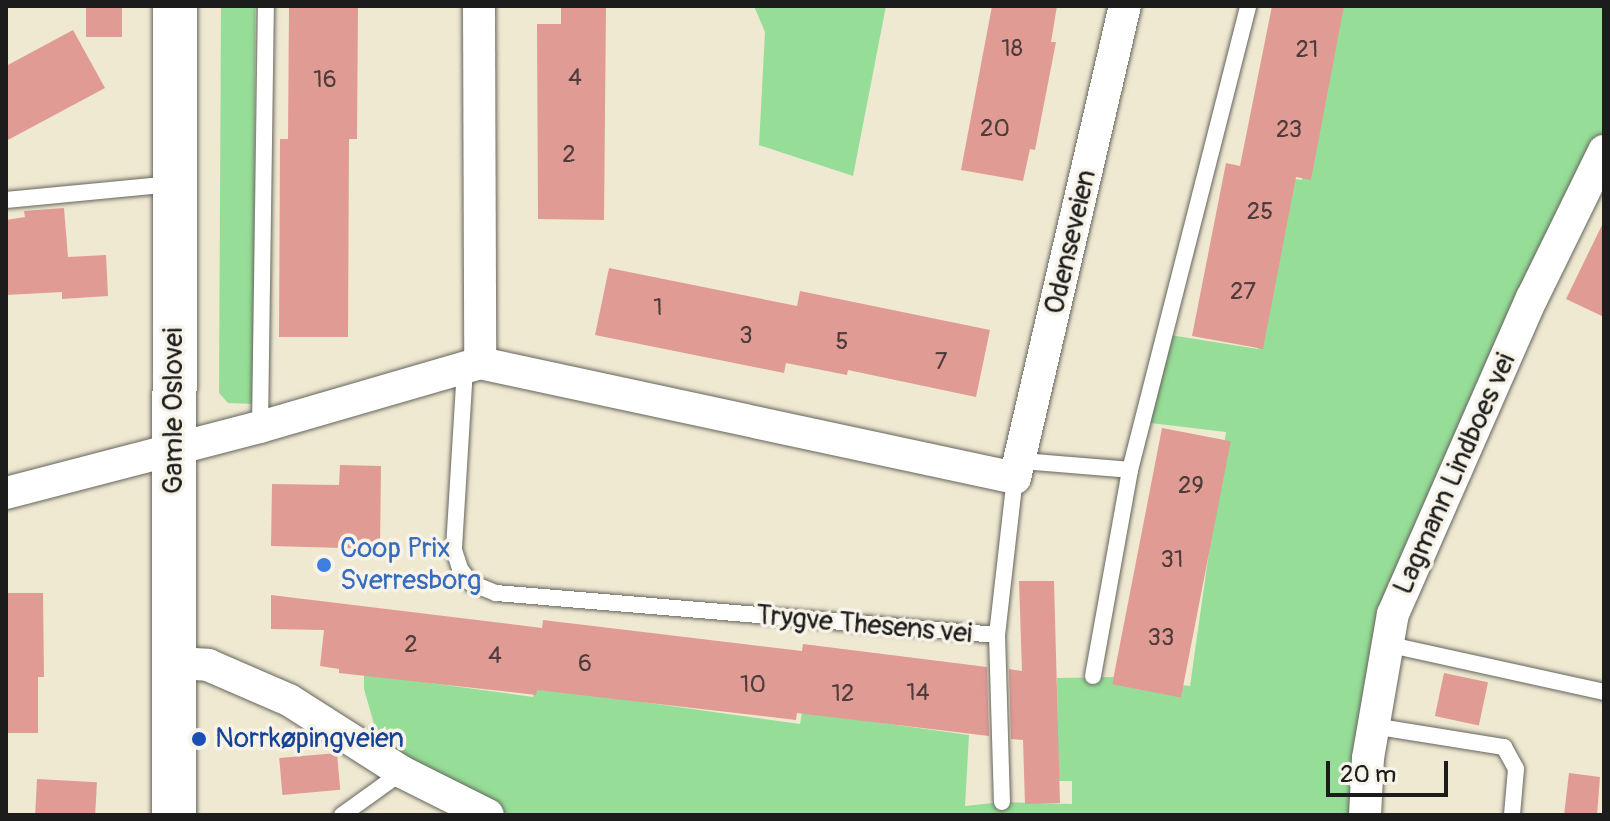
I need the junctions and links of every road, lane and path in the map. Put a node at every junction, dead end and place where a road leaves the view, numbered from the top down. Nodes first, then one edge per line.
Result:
1 (175, 6) edge
2 (266, 6) edge
3 (479, 6) edge
4 (1125, 6) edge
5 (1248, 6) edge
6 (1604, 151) edge
7 (174, 184) junction
8 (6, 200) edge
9 (472, 366) junction
10 (260, 427) junction
11 (173, 450) junction
12 (1018, 470) junction
13 (1130, 470) junction
14 (6, 493) edge
15 (997, 635) junction
16 (1386, 644) junction
17 (175, 663) junction
18 (1093, 676) dead end
19 (1604, 692) edge
20 (1373, 726) junction
21 (402, 772) junction
22 (1002, 802) dead end
23 (351, 813) edge
24 (174, 815) edge
25 (488, 815) edge
26 (1365, 815) edge
27 (1512, 815) edge

1 - 7 street, Gamle Oslovei
2 - 10 lane
3 - 9 street
4 - 12 street, Odenseveien
5 - 13 lane
6 - 16 street, Lagmann Lindboes vei
7 - 8 lane
7 - 11 street, Gamle Oslovei
9 - 10 street
9 - 12 street
9 - 15 lane, Trygve Thesens vei
10 - 11 street
11 - 14 street
11 - 17 street, Gamle Oslovei
12 - 13 lane
12 - 15 lane, Trygve Thesens vei
13 - 18 lane
15 - 22 lane
16 - 19 lane
16 - 20 street, Lagmann Lindboes vei
17 - 21 street
17 - 24 street, Gamle Oslovei
20 - 26 street, Lagmann Lindboes vei
20 - 27 lane
21 - 23 lane
21 - 25 street

